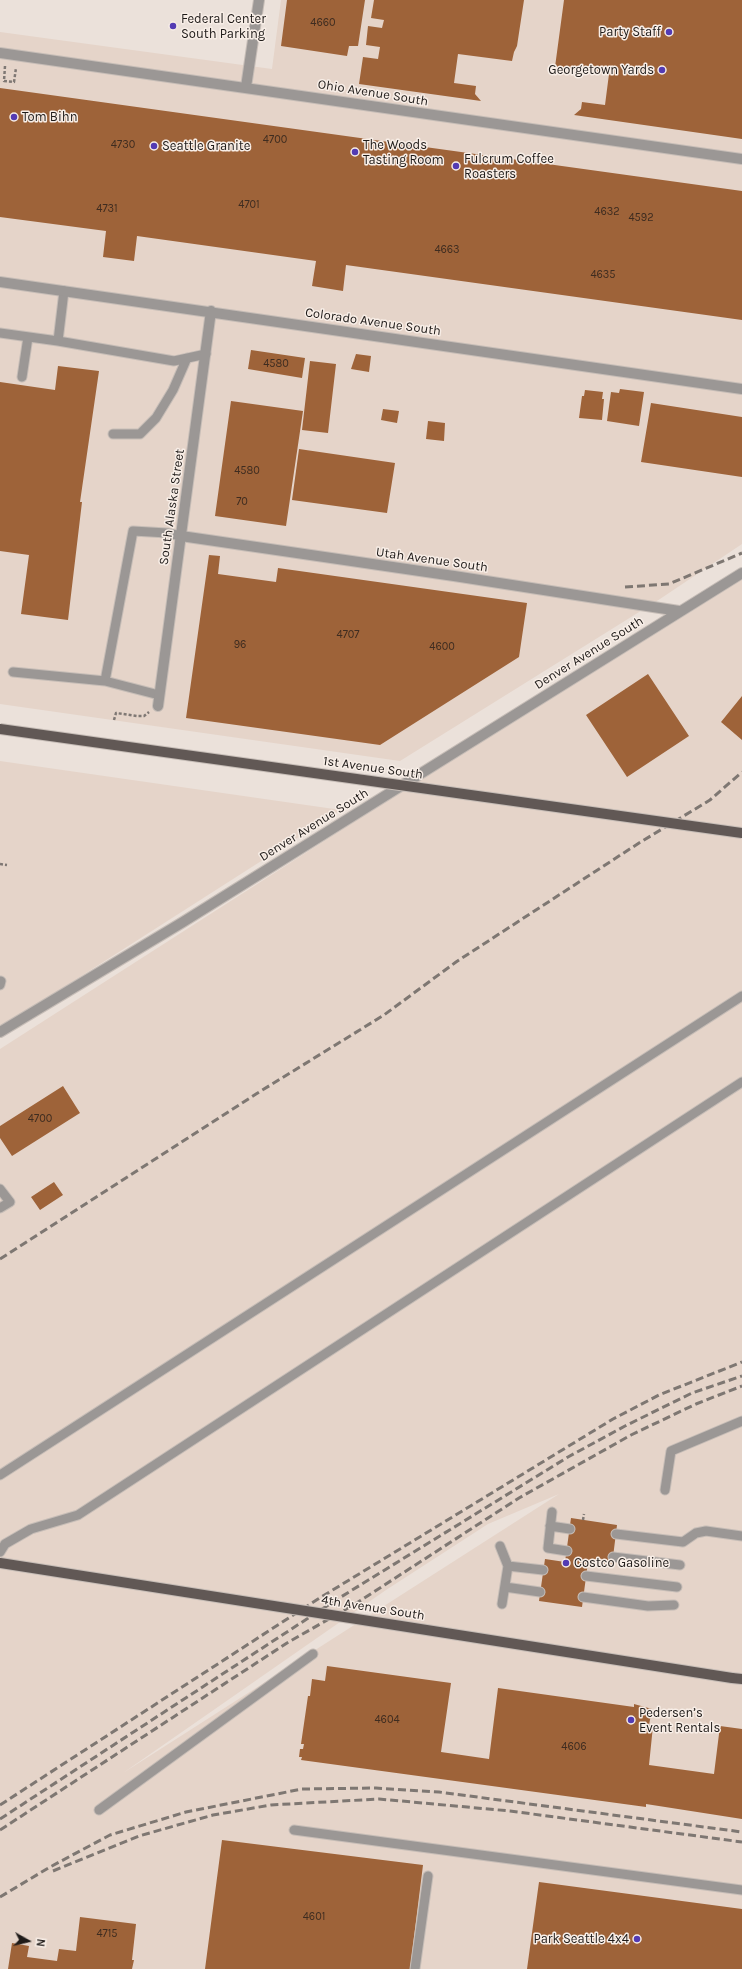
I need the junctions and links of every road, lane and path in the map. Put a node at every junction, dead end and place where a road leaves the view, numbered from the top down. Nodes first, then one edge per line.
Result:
1 (260, 0) edge
2 (0, 53) edge
3 (5, 66) dead end
4 (16, 67) dead end
5 (246, 87) junction
6 (742, 159) edge
7 (0, 282) edge
8 (64, 291) junction
9 (211, 311) junction
10 (0, 334) edge
11 (28, 337) junction
12 (58, 341) junction
13 (206, 354) junction
14 (187, 358) junction
15 (22, 377) dead end
16 (742, 389) edge
17 (113, 434) dead end
18 (181, 536) junction
19 (742, 573) edge
20 (680, 611) junction
21 (13, 672) dead end
22 (105, 681) junction
23 (158, 700) junction
24 (114, 720) dead end
25 (0, 729) edge
26 (742, 832) edge
27 (0, 864) edge
28 (7, 865) dead end
29 (742, 996) edge
30 (0, 1032) edge
31 (742, 1082) edge
32 (0, 1189) edge
33 (0, 1208) edge
34 (742, 1421) edge
35 (0, 1475) edge
36 (665, 1490) dead end
37 (552, 1512) dead end
38 (584, 1514) dead end
39 (583, 1520) dead end
40 (550, 1526) junction
41 (570, 1529) dead end
42 (616, 1534) dead end
43 (742, 1536) edge
44 (500, 1546) dead end
45 (567, 1551) dead end
46 (0, 1552) edge
47 (613, 1557) dead end
48 (0, 1563) edge
49 (680, 1565) dead end
50 (508, 1566) junction
51 (543, 1570) dead end
52 (586, 1576) dead end
53 (505, 1587) junction
54 (677, 1587) dead end
55 (540, 1592) dead end
56 (583, 1597) dead end
57 (502, 1604) dead end
58 (674, 1605) dead end
59 (313, 1654) dead end
60 (737, 1678) edge
61 (99, 1810) dead end
62 (294, 1830) dead end
63 (428, 1876) dead end
64 (742, 1890) edge
65 (415, 1969) edge

1 - 5 street
2 - 5 street, Ohio Avenue South
3 - 4 path
5 - 6 street, Ohio Avenue South
7 - 8 street, Colorado Avenue South
8 - 9 street, Colorado Avenue South
8 - 12 lane
9 - 13 street, South Alaska Street
9 - 16 street, Colorado Avenue South
10 - 11 lane
11 - 12 lane
11 - 15 lane
12 - 14 lane
13 - 14 lane
13 - 18 street, South Alaska Street
14 - 17 lane
18 - 20 street, Utah Avenue South
18 - 22 lane
18 - 23 street, South Alaska Street
19 - 20 street, Denver Avenue South
20 - 30 street, Denver Avenue South
21 - 22 lane
22 - 23 lane
23 - 24 path
25 - 26 main road, 1st Avenue South, bridge
27 - 28 path
29 - 35 lane
31 - 46 lane
32 - 33 lane
34 - 36 lane
37 - 40 lane
38 - 39 path
40 - 41 lane
40 - 45 lane
42 - 43 lane
44 - 50 lane
47 - 49 lane
48 - 60 main road, 4th Avenue South, bridge
50 - 51 lane
50 - 53 lane
52 - 54 lane
53 - 55 lane
53 - 57 lane
56 - 58 lane
59 - 61 lane
62 - 64 lane
63 - 65 lane

